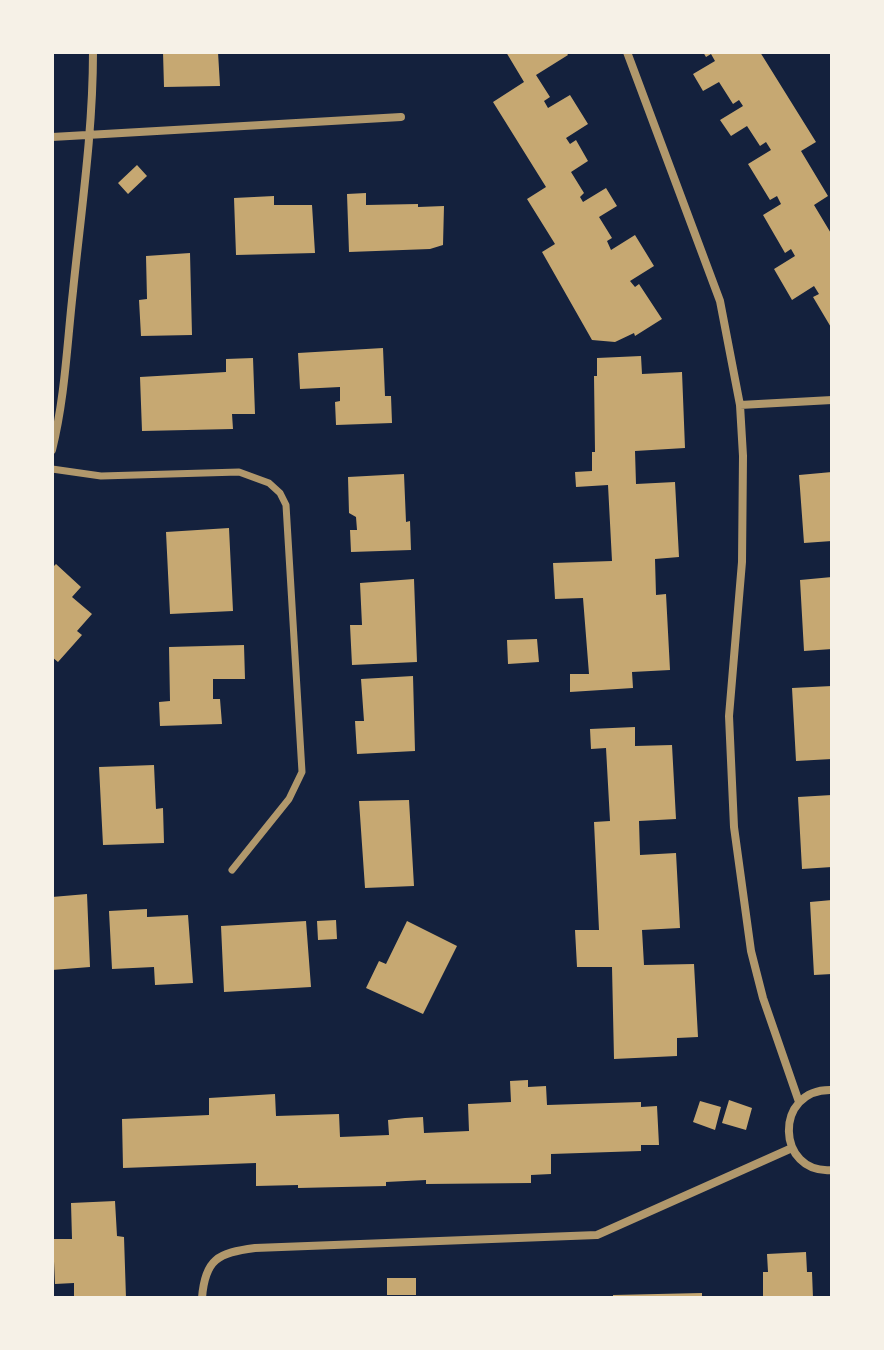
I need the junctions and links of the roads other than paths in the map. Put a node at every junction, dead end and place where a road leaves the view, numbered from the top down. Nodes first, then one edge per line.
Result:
1 (93, 52) edge
2 (627, 52) edge
3 (401, 117) dead end
4 (89, 136) junction
5 (52, 137) edge
6 (832, 400) edge
7 (740, 405) junction
8 (52, 450) edge
9 (52, 469) edge
10 (232, 870) dead end
11 (832, 1090) edge
12 (799, 1102) junction
13 (792, 1148) junction
14 (832, 1171) edge
15 (202, 1298) edge

1 - 4 street
2 - 7 street
3 - 4 street
4 - 5 street
4 - 8 street
6 - 7 street
7 - 12 street
9 - 10 street
11 - 12 street
12 - 13 street
13 - 14 street
13 - 15 street

